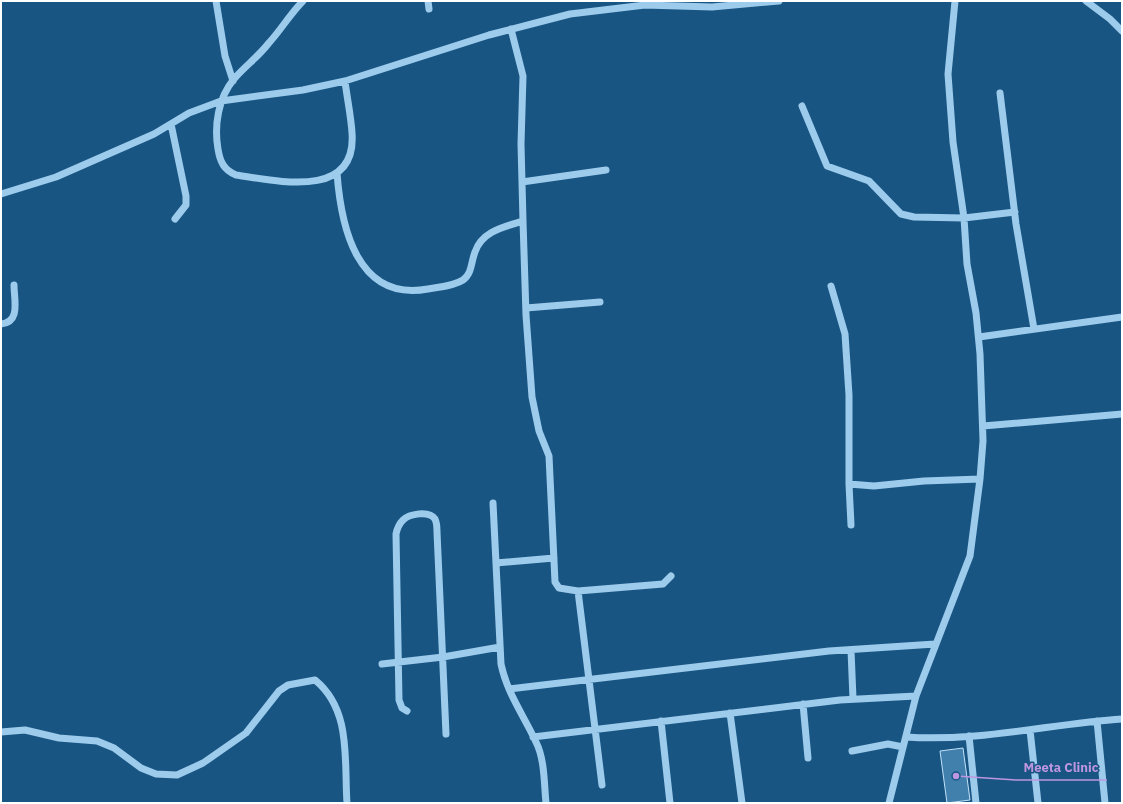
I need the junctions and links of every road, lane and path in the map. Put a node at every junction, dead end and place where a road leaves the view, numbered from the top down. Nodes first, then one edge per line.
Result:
1 (216, 1) edge
2 (303, 1) edge
3 (428, 1) edge
4 (779, 1) edge
5 (955, 1) edge
6 (1086, 1) edge
7 (706, 4) edge
8 (429, 9) dead end
9 (1119, 25) edge
10 (511, 29) junction
11 (1122, 31) edge
12 (232, 81) junction
13 (345, 81) junction
14 (1000, 93) dead end
15 (221, 101) junction
16 (802, 106) dead end
17 (171, 124) junction
18 (606, 170) dead end
19 (337, 173) junction
20 (522, 182) junction
21 (1, 194) edge
22 (1014, 212) junction
23 (964, 218) junction
24 (175, 219) dead end
25 (523, 221) junction
26 (14, 285) dead end
27 (831, 286) dead end
28 (600, 302) dead end
29 (526, 308) junction
30 (1122, 317) edge
31 (1, 324) edge
32 (1034, 329) junction
33 (979, 337) junction
34 (1122, 414) edge
35 (983, 426) junction
36 (980, 479) junction
37 (849, 484) junction
38 (493, 503) dead end
39 (851, 525) dead end
40 (554, 558) junction
41 (496, 563) junction
42 (671, 576) dead end
43 (578, 590) junction
44 (935, 644) junction
45 (500, 647) junction
46 (851, 650) junction
47 (443, 657) junction
48 (398, 662) junction
49 (382, 664) dead end
50 (588, 680) junction
51 (509, 689) junction
52 (916, 696) junction
53 (853, 699) junction
54 (803, 704) junction
55 (407, 712) dead end
56 (730, 713) junction
57 (1122, 719) edge
58 (661, 721) junction
59 (1097, 721) junction
60 (595, 729) junction
61 (1030, 730) junction
62 (1, 732) edge
63 (446, 734) dead end
64 (969, 736) junction
65 (533, 737) junction
66 (906, 737) junction
67 (903, 747) junction
68 (852, 750) dead end
69 (808, 758) dead end
70 (602, 785) dead end
71 (347, 803) edge
72 (546, 803) edge
73 (670, 803) edge
74 (742, 803) edge
75 (889, 803) edge
76 (976, 803) edge
77 (1038, 803) edge
78 (1105, 803) edge

1 - 12 street
2 - 12 street
3 - 8 street
4 - 7 street
5 - 23 street
6 - 9 street
7 - 10 street
9 - 11 street
10 - 13 street
10 - 20 street
12 - 15 street
13 - 15 street
13 - 19 street
14 - 22 street
15 - 17 street
15 - 19 street
16 - 23 street
17 - 21 street
17 - 24 street
18 - 20 street
19 - 25 street
20 - 25 street
22 - 23 street
22 - 32 street
23 - 33 street
25 - 29 street
26 - 31 street
27 - 37 street
28 - 29 street
29 - 40 street
30 - 32 street
32 - 33 street
33 - 35 street
34 - 35 street
35 - 36 street
36 - 37 street
36 - 44 street
37 - 39 street
38 - 41 street
40 - 41 street
40 - 43 street
41 - 45 street
42 - 43 street
43 - 50 street
44 - 46 street
44 - 52 street
45 - 47 street
45 - 51 street
46 - 50 street
46 - 53 street
47 - 48 street
47 - 48 street
47 - 63 street
48 - 49 street
48 - 55 street
50 - 51 street
50 - 60 street
51 - 65 street
52 - 53 street
52 - 66 street
53 - 54 street
54 - 56 street
54 - 69 street
56 - 58 street
56 - 74 street
57 - 59 street
58 - 60 street
58 - 73 street
59 - 61 street
59 - 78 street
60 - 65 street
60 - 70 street
61 - 64 street
61 - 77 street
62 - 71 street
64 - 66 street
64 - 76 street
65 - 72 street
66 - 67 street
67 - 68 street
67 - 75 street

